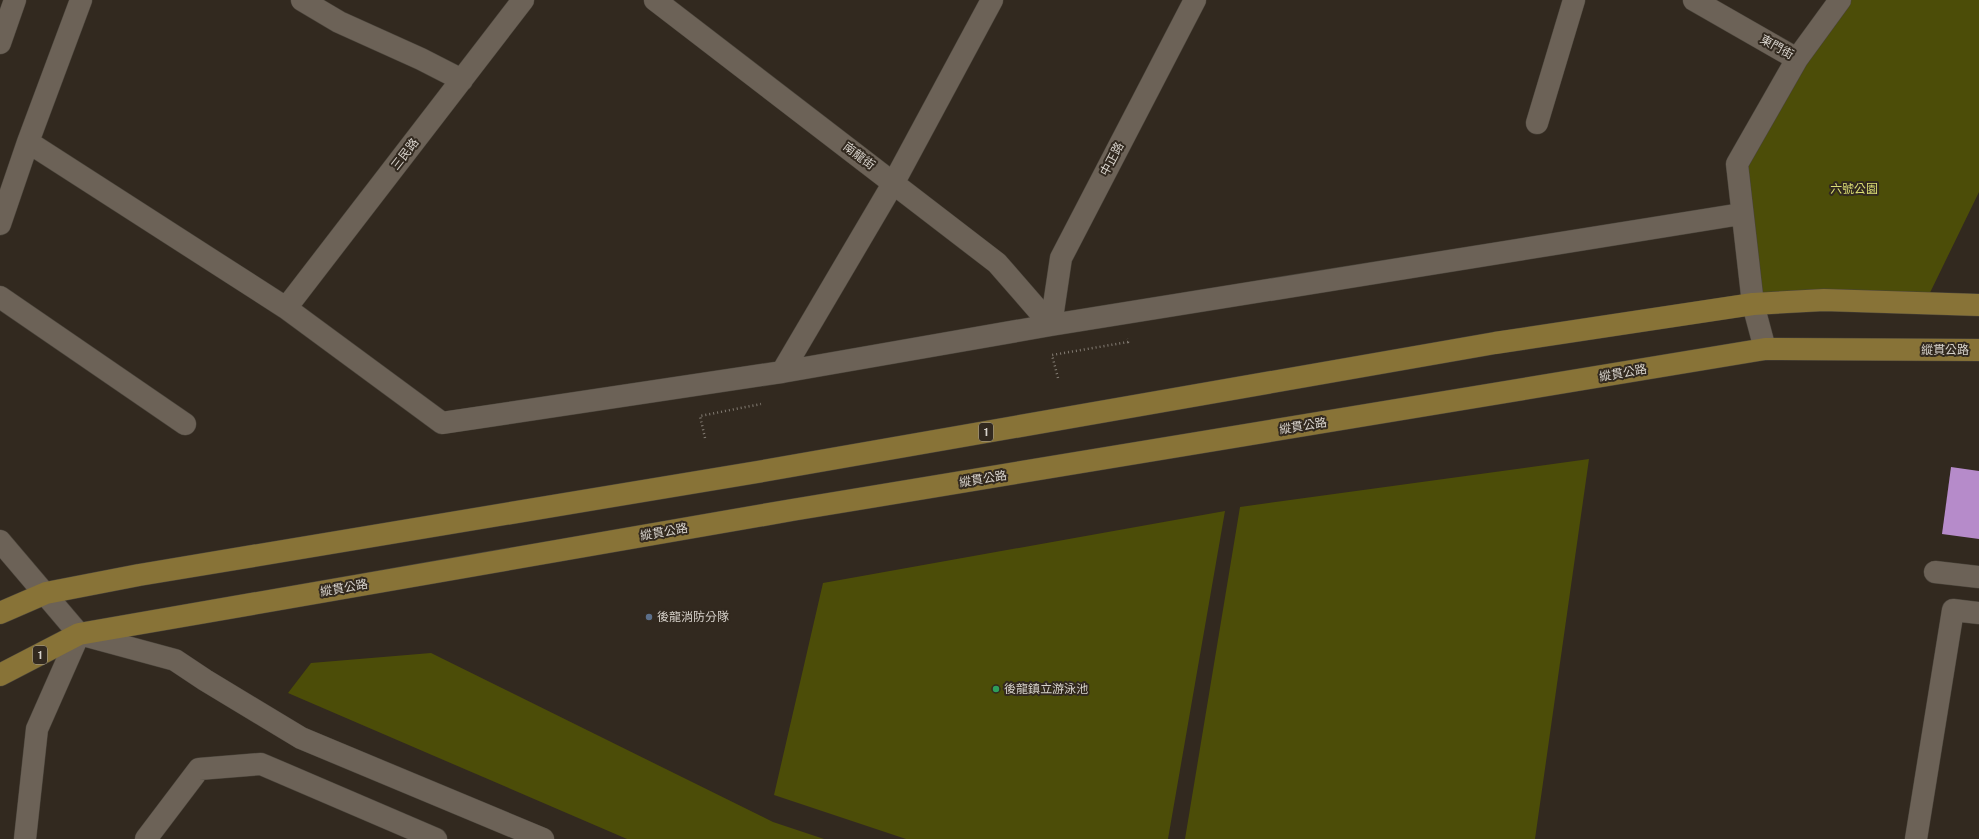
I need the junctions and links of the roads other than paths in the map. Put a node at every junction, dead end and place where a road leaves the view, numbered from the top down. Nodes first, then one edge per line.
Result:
1 (15, 0) edge
2 (81, 0) edge
3 (302, 0) edge
4 (523, 0) edge
5 (656, 0) edge
6 (992, 0) edge
7 (1195, 0) edge
8 (1574, 0) edge
9 (1694, 0) edge
10 (1840, 0) edge
11 (0, 43) edge
12 (1797, 59) junction
13 (462, 80) junction
14 (1537, 123) dead end
15 (28, 142) junction
16 (894, 182) junction
17 (1741, 214) junction
18 (0, 224) edge
19 (0, 297) edge
20 (1753, 304) junction
21 (1979, 305) edge
22 (286, 308) junction
23 (1052, 325) junction
24 (1765, 350) junction
25 (1979, 350) edge
26 (782, 372) junction
27 (185, 424) dead end
28 (0, 541) edge
29 (1934, 572) dead end
30 (1979, 578) edge
31 (46, 593) junction
32 (0, 613) edge
33 (1979, 613) edge
34 (79, 634) junction
35 (0, 675) edge
36 (25, 839) edge
37 (146, 839) edge
38 (436, 839) edge
39 (543, 839) edge
40 (1916, 839) edge

1 - 11 street
2 - 15 street
3 - 13 street
4 - 13 street, 三民路
5 - 16 street, 南龍街
6 - 16 street
7 - 23 street, 中正路
8 - 14 street
9 - 12 street, 東門街
10 - 12 street, 東門街
12 - 17 street
13 - 22 street, 三民路
15 - 18 street
15 - 22 street
16 - 23 street, 南龍街
16 - 26 street
17 - 20 street
17 - 23 street
19 - 27 street
20 - 21 main road, 1
20 - 24 street
20 - 31 main road, 1
22 - 26 street
23 - 26 street
24 - 25 main road, 縱貫公路 / 1
24 - 34 main road, 縱貫公路 / 1
28 - 31 street
29 - 30 street
31 - 32 main road, 1
31 - 34 street
33 - 40 street
34 - 35 main road, 縱貫公路 / 1
34 - 36 street
34 - 39 street
37 - 38 street

